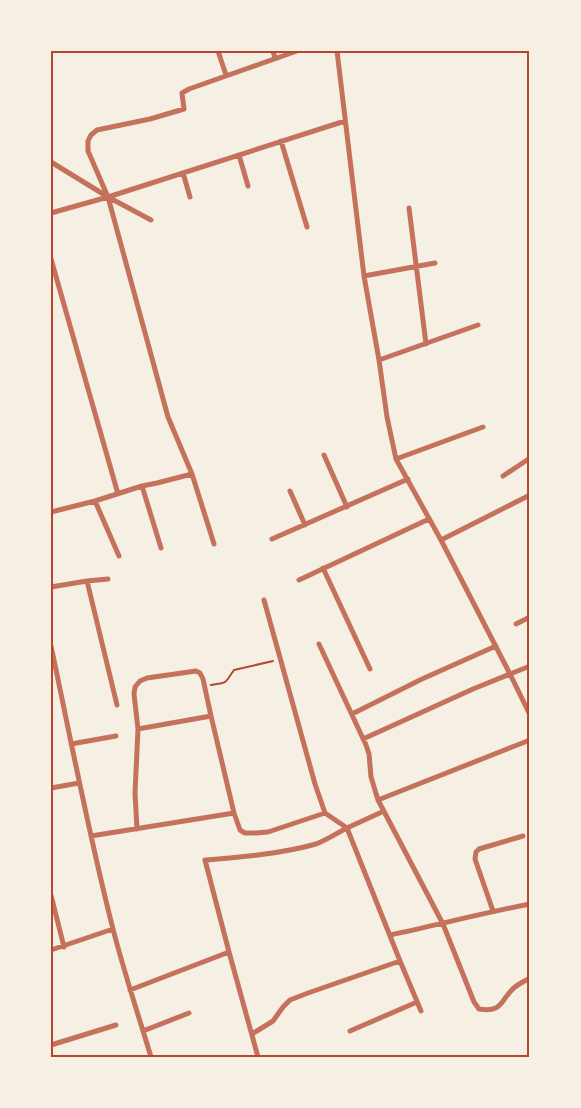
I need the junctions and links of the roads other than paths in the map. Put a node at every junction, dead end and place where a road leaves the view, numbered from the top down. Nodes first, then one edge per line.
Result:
1 (218, 51) edge
2 (273, 51) edge
3 (297, 51) edge
4 (337, 51) edge
5 (275, 58) junction
6 (226, 75) junction
7 (345, 121) junction
8 (280, 141) junction
9 (238, 155) junction
10 (51, 162) edge
11 (183, 173) junction
12 (248, 186) dead end
13 (108, 197) junction
14 (190, 197) dead end
15 (409, 208) dead end
16 (51, 213) edge
17 (152, 220) dead end
18 (307, 227) dead end
19 (51, 259) edge
20 (435, 263) dead end
21 (416, 266) junction
22 (364, 276) junction
23 (478, 325) dead end
24 (426, 344) junction
25 (379, 360) junction
26 (483, 427) dead end
27 (324, 455) dead end
28 (530, 458) edge
29 (396, 459) junction
30 (192, 474) junction
31 (502, 476) dead end
32 (408, 480) junction
33 (142, 486) junction
34 (290, 491) dead end
35 (118, 494) junction
36 (530, 495) edge
37 (95, 501) junction
38 (347, 507) junction
39 (51, 512) edge
40 (429, 519) junction
41 (305, 525) junction
42 (272, 540) dead end
43 (441, 540) junction
44 (214, 544) dead end
45 (161, 548) dead end
46 (118, 556) dead end
47 (324, 568) junction
48 (108, 579) dead end
49 (299, 580) dead end
50 (88, 581) junction
51 (51, 587) edge
52 (264, 600) dead end
53 (530, 617) edge
54 (516, 624) dead end
55 (319, 644) dead end
56 (51, 646) edge
57 (496, 646) junction
58 (530, 666) edge
59 (370, 669) dead end
60 (510, 674) junction
61 (116, 705) dead end
62 (352, 714) junction
63 (530, 715) edge
64 (212, 716) junction
65 (138, 729) junction
66 (116, 736) dead end
67 (364, 739) junction
68 (530, 740) edge
69 (71, 744) junction
70 (79, 783) junction
71 (51, 788) edge
72 (378, 800) junction
73 (384, 811) junction
74 (234, 813) junction
75 (325, 813) junction
76 (347, 828) junction
77 (137, 829) junction
78 (91, 836) junction
79 (523, 836) dead end
80 (51, 895) edge
81 (530, 904) edge
82 (493, 911) junction
83 (443, 924) junction
84 (113, 929) junction
85 (390, 935) junction
86 (64, 946) junction
87 (51, 950) edge
88 (229, 952) junction
89 (400, 961) junction
90 (530, 978) edge
91 (130, 990) junction
92 (417, 1002) junction
93 (421, 1011) dead end
94 (189, 1013) dead end
95 (116, 1025) dead end
96 (143, 1031) junction
97 (350, 1032) dead end
98 (252, 1034) junction
99 (51, 1045) edge
100 (151, 1057) edge
101 (258, 1057) edge

1 - 6 street
2 - 5 street
3 - 5 street
4 - 7 street
5 - 6 street
6 - 13 street
7 - 8 street
7 - 22 street
8 - 9 street
8 - 18 street
9 - 11 street
9 - 12 street
10 - 13 street
11 - 13 street
11 - 14 street
13 - 16 street
13 - 17 street
13 - 30 street
15 - 21 street
19 - 35 street
20 - 21 street
21 - 22 street
21 - 24 street
22 - 25 street
23 - 24 street
24 - 25 street
25 - 29 street
26 - 29 street
27 - 38 street
28 - 31 street
29 - 32 street
30 - 33 street
30 - 44 street
32 - 38 street
32 - 40 street
33 - 35 street
33 - 45 street
34 - 41 street
35 - 37 street
36 - 43 street
37 - 39 street
37 - 46 street
38 - 41 street
40 - 43 street
40 - 47 street
41 - 42 street
43 - 57 street
47 - 49 street
47 - 59 street
48 - 50 street
50 - 51 street
50 - 61 street
52 - 75 street
53 - 54 street
55 - 62 street
56 - 69 street
57 - 60 street
57 - 62 street
58 - 60 street
60 - 63 street
60 - 67 street
62 - 67 street
64 - 65 street
64 - 65 street
64 - 74 street
65 - 77 street
66 - 69 street
67 - 72 street
68 - 72 street
69 - 70 street
70 - 71 street
70 - 78 street
72 - 73 street
73 - 76 street
73 - 83 street
74 - 75 street
74 - 77 street
75 - 76 street
76 - 85 street
76 - 88 street
77 - 78 street
78 - 84 street
79 - 82 street
80 - 86 street
81 - 82 street
82 - 83 street
83 - 85 street
83 - 90 street
84 - 86 street
84 - 91 street
85 - 89 street
86 - 87 street
88 - 91 street
88 - 98 street
89 - 92 street
89 - 98 street
91 - 96 street
92 - 93 street
92 - 97 street
94 - 96 street
95 - 99 street
96 - 100 street
98 - 101 street

